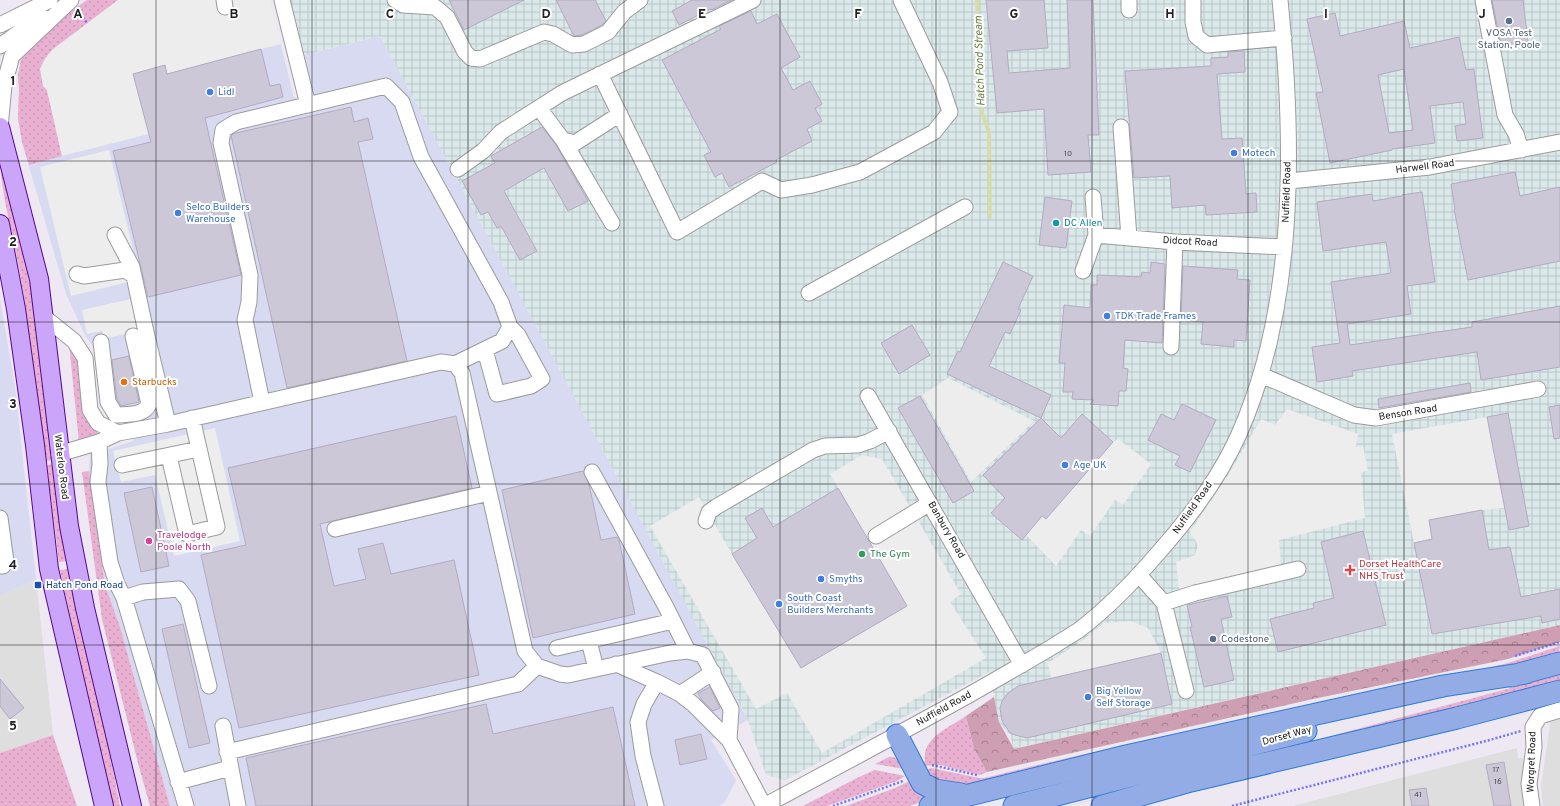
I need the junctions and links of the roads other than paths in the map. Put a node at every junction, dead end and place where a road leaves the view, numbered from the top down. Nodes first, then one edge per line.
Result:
1 (50, 0) edge
2 (61, 0) edge
3 (282, 0) edge
4 (395, 0) edge
5 (640, 0) edge
6 (753, 0) edge
7 (901, 0) edge
8 (1193, 0) edge
9 (1280, 0) edge
10 (1482, 0) edge
11 (34, 4) edge
12 (73, 4) edge
13 (7, 18) edge
14 (0, 25) edge
15 (1284, 38) junction
16 (0, 46) edge
17 (600, 74) junction
18 (308, 105) junction
19 (539, 108) junction
20 (620, 114) junction
21 (0, 127) edge
22 (1121, 127) dead end
23 (563, 140) junction
24 (1560, 142) edge
25 (1521, 150) junction
26 (458, 169) dead end
27 (1289, 181) junction
28 (1093, 197) dead end
29 (965, 207) dead end
30 (612, 223) dead end
31 (0, 224) edge
32 (115, 235) dead end
33 (1096, 235) junction
34 (1128, 238) junction
35 (1175, 242) junction
36 (1284, 247) junction
37 (1083, 271) dead end
38 (77, 274) dead end
39 (134, 276) junction
40 (809, 293) dead end
41 (43, 316) junction
42 (510, 327) junction
43 (133, 336) dead end
44 (101, 342) dead end
45 (1171, 346) dead end
46 (485, 350) junction
47 (455, 364) junction
48 (1261, 375) junction
49 (1538, 389) dead end
50 (868, 396) dead end
51 (262, 402) junction
52 (192, 418) junction
53 (168, 424) junction
54 (889, 431) junction
55 (118, 433) junction
56 (98, 442) junction
57 (199, 449) junction
58 (59, 454) junction
59 (169, 456) junction
60 (122, 465) dead end
61 (592, 472) dead end
62 (490, 493) junction
63 (930, 503) junction
64 (0, 518) edge
65 (706, 521) dead end
66 (335, 529) dead end
67 (876, 536) dead end
68 (0, 566) edge
69 (1298, 568) dead end
70 (1139, 575) junction
71 (124, 598) junction
72 (1164, 603) junction
73 (673, 621) junction
74 (589, 641) junction
75 (556, 648) dead end
76 (688, 651) junction
77 (1560, 663) edge
78 (616, 664) junction
79 (1022, 665) junction
80 (537, 666) junction
81 (596, 669) junction
82 (713, 672) junction
83 (1526, 673) junction
84 (657, 682) junction
85 (209, 686) dead end
86 (1560, 691) edge
87 (1186, 692) dead end
88 (680, 694) junction
89 (1560, 710) edge
90 (223, 726) dead end
91 (897, 735) junction
92 (729, 740) junction
93 (227, 752) junction
94 (230, 768) junction
95 (178, 782) junction
96 (969, 794) junction
97 (1108, 805) edge
98 (104, 806) edge
99 (132, 806) edge
100 (186, 806) edge
101 (238, 806) edge
102 (656, 806) edge
103 (764, 806) edge
104 (930, 806) edge
105 (1014, 806) edge
106 (1532, 806) edge

1 - 11 street
2 - 16 street
3 - 18 street
4 - 5 street
6 - 17 street
7 - 20 street
8 - 15 street
9 - 15 street, Nuffield Road
10 - 25 street
11 - 13 street
12 - 21 street
13 - 14 street
15 - 27 street, Nuffield Road
17 - 19 street
17 - 20 street
18 - 42 street
18 - 51 street
19 - 23 street
19 - 26 street
20 - 23 street
21 - 41 main road, Waterloo Road
22 - 34 street
23 - 30 street
24 - 25 street, Harwell Road
25 - 27 street, Harwell Road
27 - 36 street, Nuffield Road
28 - 33 street
29 - 40 street
31 - 98 main road
32 - 39 street
33 - 34 street, Didcot Road
33 - 37 street
34 - 35 street, Didcot Road
35 - 36 street, Didcot Road
35 - 45 street
36 - 48 street, Nuffield Road
38 - 39 street
39 - 53 street
41 - 55 street
41 - 58 main road, Waterloo Road
42 - 46 street
42 - 46 street
43 - 44 street
46 - 47 street
47 - 51 street
47 - 62 street
48 - 49 street, Benson Road
48 - 70 street, Nuffield Road
50 - 54 street, Banbury Road
51 - 52 street
52 - 53 street
52 - 57 street
53 - 55 street
54 - 63 street, Banbury Road
54 - 65 street
55 - 56 street
56 - 58 street
56 - 71 street
57 - 59 street
57 - 59 street
58 - 99 main road, Waterloo Road
59 - 60 street
61 - 73 street
62 - 66 street
62 - 80 street
63 - 67 street
63 - 79 street, Banbury Road
64 - 68 street
69 - 72 street
70 - 72 street
70 - 79 street, Nuffield Road
71 - 85 street
71 - 95 street
72 - 87 street
73 - 74 street
73 - 76 street
74 - 75 street
74 - 81 street
76 - 78 street
76 - 82 street
77 - 83 highway, Dorset Way
78 - 81 street
78 - 84 street
79 - 91 street, Nuffield Road
80 - 81 street
80 - 93 street
82 - 88 street
82 - 92 street
83 - 96 highway
83 - 105 highway, Dorset Way
84 - 88 street
84 - 102 street
86 - 97 highway
88 - 92 street
89 - 106 street, Worgret Road
90 - 93 street
91 - 96 highway
91 - 103 street, Nuffield Road
92 - 103 street
93 - 94 street
94 - 95 street
94 - 101 street
95 - 100 street
96 - 104 highway

